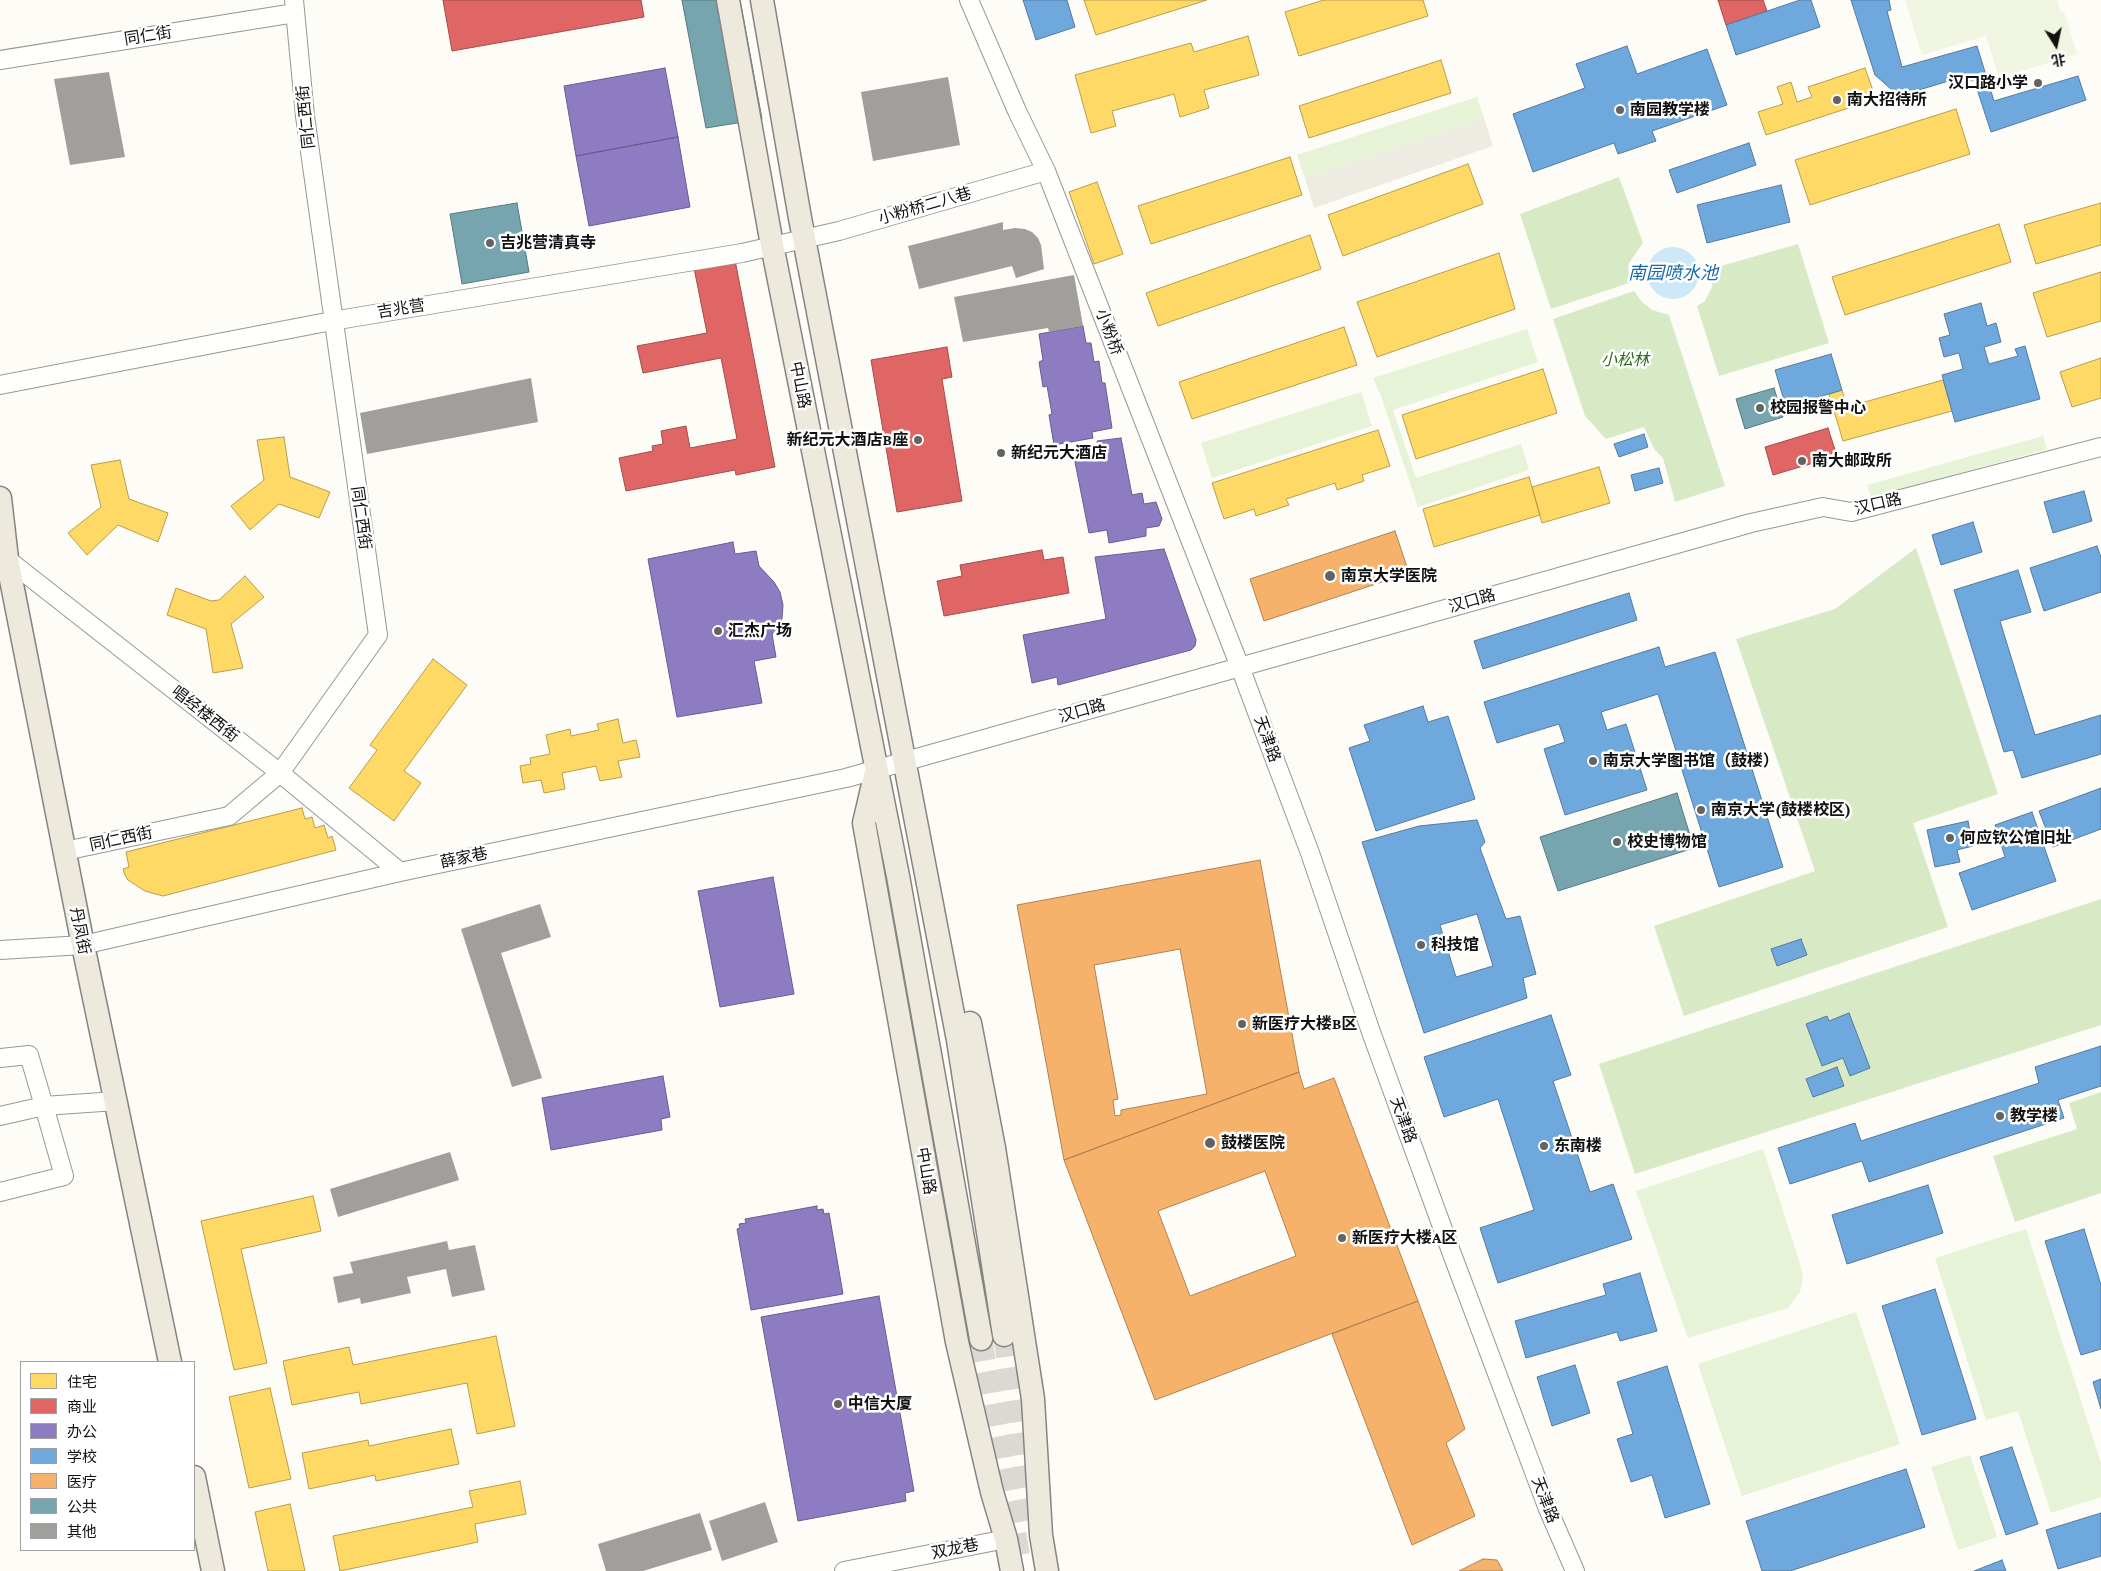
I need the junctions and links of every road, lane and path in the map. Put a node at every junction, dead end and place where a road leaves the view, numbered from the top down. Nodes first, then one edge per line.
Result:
1 (728, 0) edge
2 (762, 0) edge
3 (969, 0) edge
4 (295, 6) edge
5 (0, 60) edge
6 (1046, 171) junction
7 (802, 228) junction
8 (772, 245) junction
9 (332, 321) junction
10 (0, 385) edge
11 (2101, 447) edge
12 (0, 498) edge
13 (7, 559) junction
14 (1240, 667) junction
15 (904, 761) junction
16 (877, 769) junction
17 (280, 773) junction
18 (846, 778) joint
19 (65, 851) junction
20 (400, 872) junction
21 (83, 945) junction
22 (0, 950) edge
23 (0, 1058) edge
24 (116, 1101) junction
25 (44, 1106) junction
26 (0, 1116) edge
27 (0, 1192) edge
28 (1004, 1336) tunnel mouth
29 (981, 1339) tunnel mouth
30 (170, 1361) edge
31 (195, 1482) edge
32 (1006, 1539) junction
33 (213, 1571) edge
34 (844, 1571) edge
35 (1012, 1571) edge
36 (1047, 1571) edge
37 (1575, 1571) edge

1 - 8 main road, 中山路
2 - 7 main road
3 - 6 street, 小粉桥
4 - 5 street, 同仁街
4 - 9 street, 同仁西街
6 - 7 street, 小粉桥二八巷
6 - 14 street, 小粉桥
7 - 8 street, 吉兆营
7 - 15 main road
8 - 9 street, 吉兆营
8 - 16 main road, 中山路
9 - 10 street, 吉兆营
9 - 17 street, 同仁西街
11 - 14 street, 汉口路
12 - 13 main road, 丹凤街
13 - 17 street, 唱经楼西街
13 - 19 main road, 丹凤街
14 - 15 street, 汉口路
14 - 37 street, 天津路
15 - 16 street, 汉口路
15 - 28 main road
15 - 36 main road
16 - 18 street, 汉口路
16 - 29 main road, 中山路
16 - 32 main road, 中山路
17 - 19 street, 同仁西街
17 - 20 street, 唱经楼西街
18 - 20 street, 薛家巷
19 - 21 main road, 丹凤街
20 - 21 street, 薛家巷
21 - 22 street, 薛家巷
21 - 24 main road, 丹凤街
23 - 25 street
24 - 25 street
24 - 30 main road, 丹凤街
25 - 26 street
25 - 27 street
31 - 33 main road
32 - 34 street, 双龙巷
32 - 35 main road, 中山路

